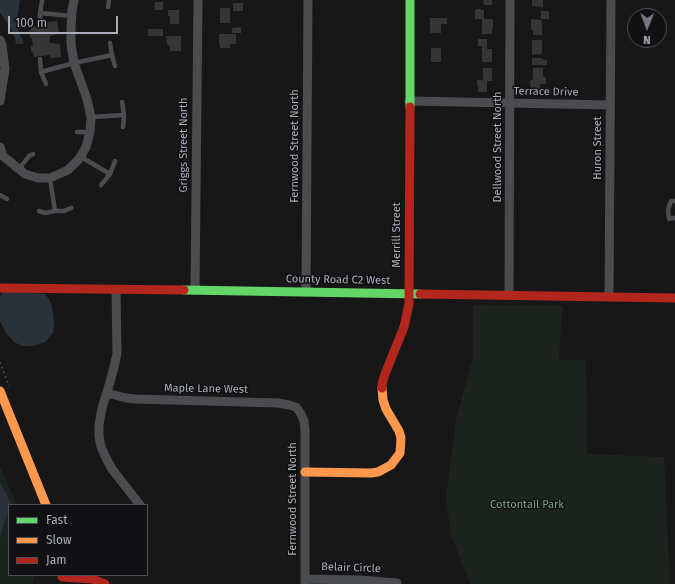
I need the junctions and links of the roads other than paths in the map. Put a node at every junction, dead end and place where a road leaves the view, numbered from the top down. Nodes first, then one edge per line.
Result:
1 (74, 0) edge
2 (109, 0) edge
3 (198, 0) edge
4 (308, 0) edge
5 (410, 0) edge
6 (510, 0) edge
7 (611, 0) edge
8 (42, 2) dead end
9 (108, 7) dead end
10 (40, 13) junction
11 (72, 16) junction
12 (40, 24) dead end
13 (0, 40) edge
14 (110, 44) dead end
15 (112, 55) junction
16 (2, 58) edge
17 (40, 59) dead end
18 (74, 63) junction
19 (115, 66) dead end
20 (40, 72) junction
21 (46, 84) dead end
22 (0, 101) edge
23 (122, 102) dead end
24 (409, 102) junction
25 (510, 103) junction
26 (610, 105) junction
27 (124, 115) junction
28 (91, 117) junction
29 (123, 128) dead end
30 (77, 132) dead end
31 (90, 132) junction
32 (0, 147) edge
33 (33, 154) dead end
34 (81, 156) junction
35 (2, 157) edge
36 (115, 161) dead end
37 (19, 169) junction
38 (110, 174) junction
39 (50, 178) junction
40 (101, 185) dead end
41 (0, 195) edge
42 (7, 199) dead end
43 (675, 201) edge
44 (71, 208) dead end
45 (39, 211) dead end
46 (55, 211) junction
47 (675, 218) edge
48 (0, 288) edge
49 (116, 290) junction
50 (195, 290) junction
51 (306, 292) junction
52 (409, 293) junction
53 (508, 295) junction
54 (609, 297) junction
55 (675, 298) edge
56 (0, 391) edge
57 (107, 393) junction
58 (301, 414) joint
59 (305, 472) junction
60 (46, 504) edge
61 (140, 504) edge
62 (62, 579) edge
63 (305, 582) edge
64 (397, 583) dead end
65 (105, 584) edge

1 - 11 street
2 - 9 lane
3 - 50 street, Griggs Street North
4 - 51 street, Fernwood Street North
5 - 24 street, Merrill Street
6 - 25 street, Dellwood Street North
7 - 26 street, Huron Street
8 - 10 lane
10 - 11 lane
10 - 12 lane
11 - 18 street
13 - 16 street
14 - 15 lane
15 - 18 lane
15 - 19 lane
16 - 22 street
17 - 20 lane
18 - 20 lane
18 - 28 street
20 - 21 lane
23 - 27 lane
24 - 25 street, Terrace Drive
24 - 52 street, Merrill Street
25 - 26 street, Terrace Drive
25 - 53 street, Dellwood Street North
26 - 54 street, Huron Street
27 - 28 lane
27 - 29 lane
28 - 31 street
30 - 31 lane
31 - 34 street
32 - 35 street
33 - 37 lane
34 - 38 lane
34 - 39 street
35 - 37 street
36 - 38 lane
37 - 39 street
38 - 40 lane
39 - 46 lane
41 - 42 lane
43 - 47 lane
44 - 46 lane
45 - 46 lane
48 - 49 street, County Road C2 West
49 - 50 street, County Road C2 West
49 - 57 street
50 - 51 street, County Road C2 West
51 - 52 street, County Road C2 West
52 - 53 street, County Road C2 West
52 - 59 street, Merrill Street
53 - 54 street, County Road C2 West
54 - 55 street, County Road C2 West
56 - 60 street
57 - 58 street, Maple Lane West
57 - 61 street
58 - 59 street, Fernwood Street North
59 - 63 street, Fernwood Street North
62 - 65 street
63 - 64 street, Belair Circle

